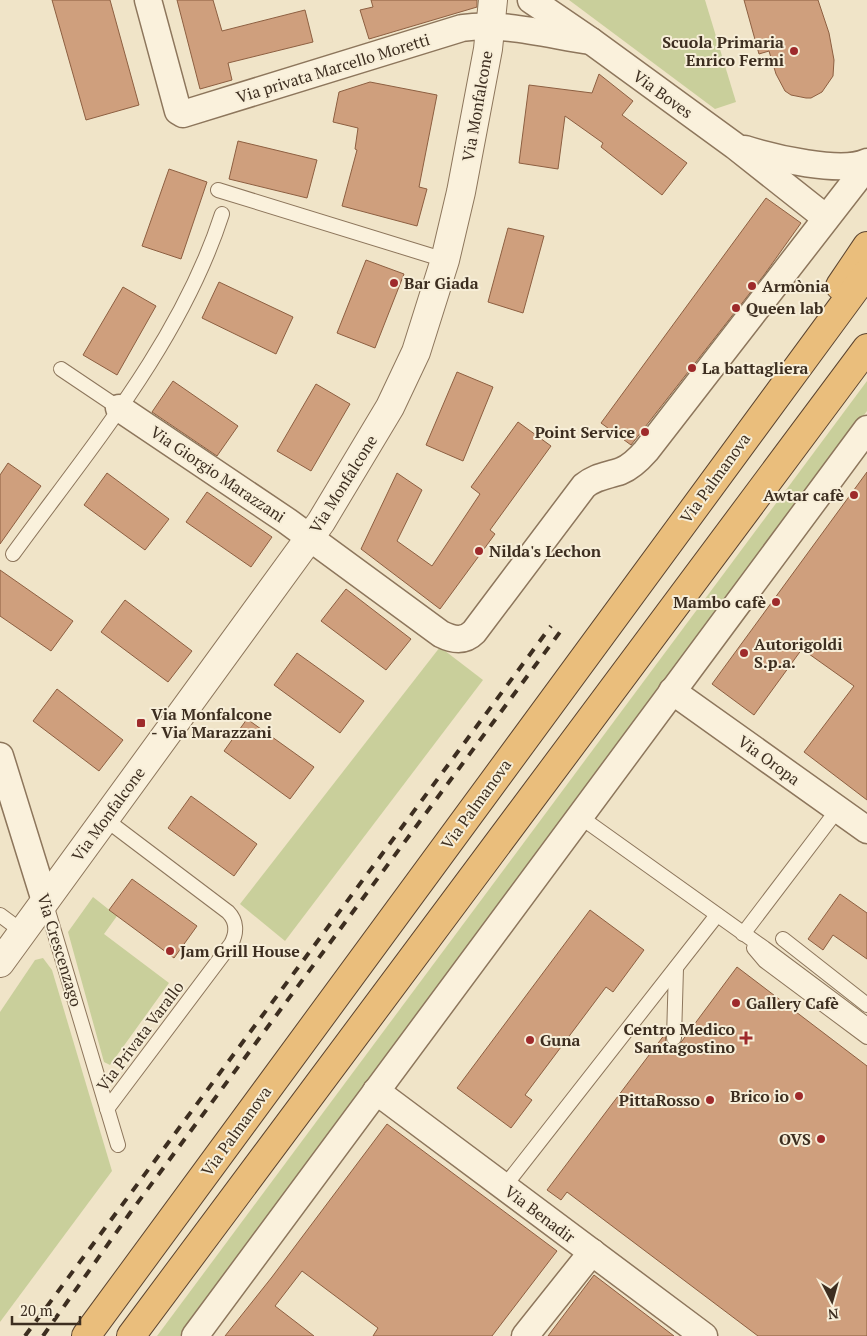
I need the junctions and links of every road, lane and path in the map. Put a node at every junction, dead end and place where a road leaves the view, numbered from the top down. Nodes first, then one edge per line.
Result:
1 (148, 0) edge
2 (493, 0) edge
3 (531, 0) edge
4 (490, 27) junction
5 (591, 41) junction
6 (735, 146) junction
7 (867, 162) edge
8 (867, 166) edge
9 (218, 190) dead end
10 (222, 214) dead end
11 (826, 218) junction
12 (867, 246) edge
13 (445, 260) junction
14 (867, 273) edge
15 (867, 348) edge
16 (61, 369) dead end
17 (792, 372) junction
18 (119, 408) junction
19 (867, 429) edge
20 (310, 538) junction
21 (13, 554) dead end
22 (672, 691) junction
23 (0, 756) edge
24 (838, 809) junction
25 (579, 816) junction
26 (105, 819) junction
27 (867, 830) edge
28 (45, 901) junction
29 (0, 915) edge
30 (717, 915) junction
31 (23, 932) junction
32 (743, 934) junction
33 (783, 940) dead end
34 (0, 963) edge
35 (676, 968) junction
36 (867, 1005) edge
37 (867, 1024) edge
38 (867, 1037) edge
39 (674, 1038) dead end
40 (376, 1091) junction
41 (107, 1109) junction
42 (118, 1145) dead end
43 (504, 1187) junction
44 (592, 1252) junction
45 (86, 1336) edge
46 (131, 1336) edge
47 (195, 1336) edge
48 (526, 1336) edge
49 (704, 1336) edge

1 - 4 street, Via privata Marcello Moretti
2 - 4 street, Via Monfalcone
3 - 5 street, Via Boves
4 - 5 street, Via Boves
4 - 13 street, Via Monfalcone
5 - 6 street, Via Boves
6 - 7 street, Via Boves
6 - 11 street, Via Boves
8 - 11 street
9 - 13 lane
10 - 18 lane
11 - 20 street, Via Giorgio Marazzani
12 - 17 highway
13 - 20 street, Via Monfalcone
14 - 17 highway, Via Palmanova
15 - 46 highway
16 - 18 lane, Via Giorgio Marazzani
17 - 45 highway, Via Palmanova
18 - 20 street, Via Giorgio Marazzani
18 - 21 lane
19 - 22 street
20 - 26 street, Via Monfalcone
22 - 24 street, Via Oropa
22 - 25 street
23 - 28 street, Via Crescenzago
24 - 27 street, Via Oropa
24 - 32 lane
25 - 30 lane
25 - 40 street
26 - 28 street, Via Monfalcone
26 - 41 lane, Via Privata Varallo
28 - 31 street, Via Monfalcone
28 - 41 lane, Via Crescenzago
29 - 31 lane
30 - 32 lane
30 - 35 lane
31 - 34 street, Via Monfalcone
32 - 37 lane
32 - 38 lane
33 - 36 lane
35 - 39 lane
35 - 43 lane
40 - 43 street, Via Benadir
40 - 47 street
41 - 42 lane, Via Crescenzago
43 - 44 street, Via Benadir
44 - 48 street
44 - 49 street, Via Benadir

